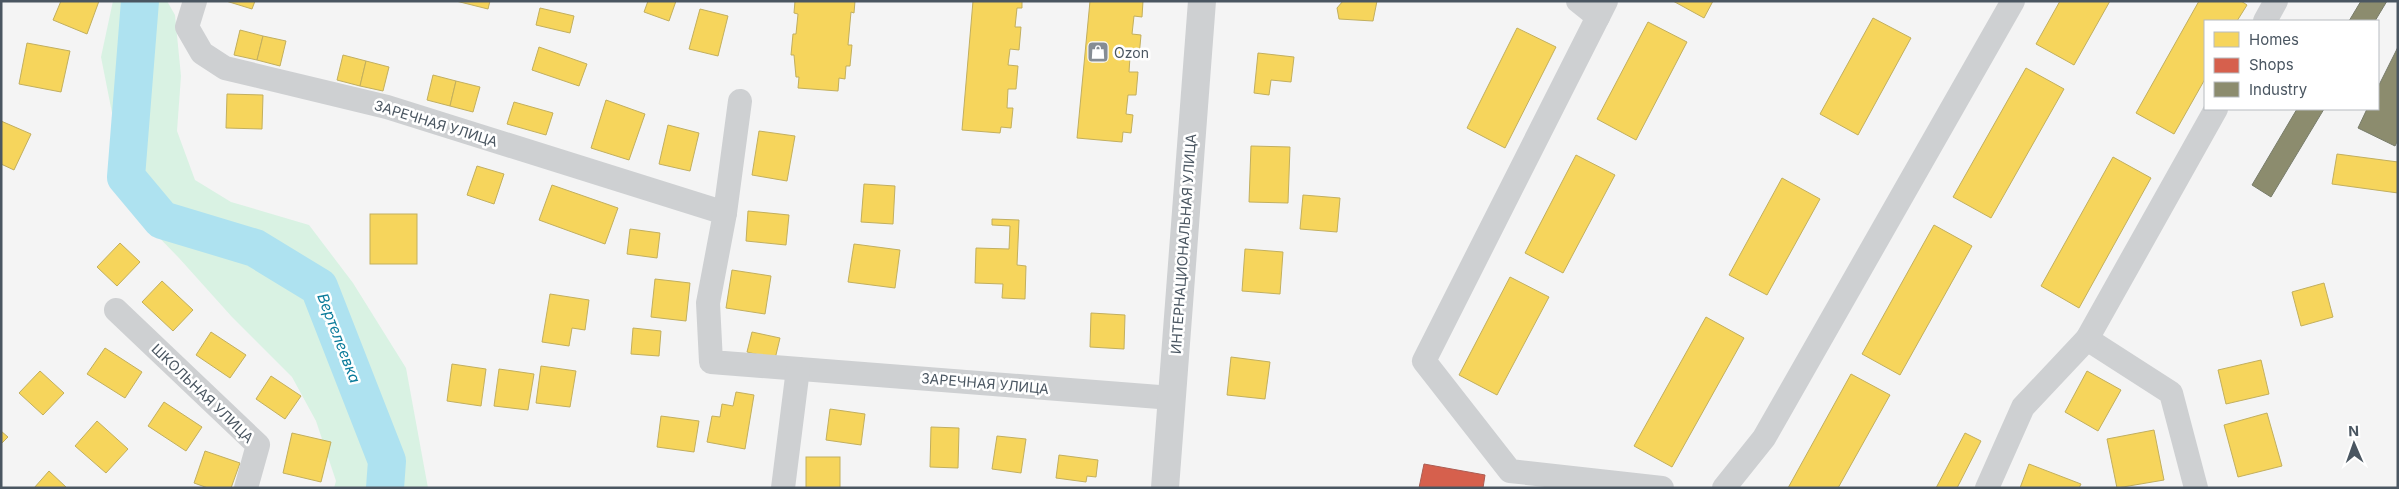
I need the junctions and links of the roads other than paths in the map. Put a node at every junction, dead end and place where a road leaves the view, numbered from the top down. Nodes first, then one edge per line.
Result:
1 (194, 1) edge
2 (1202, 1) edge
3 (1578, 1) edge
4 (2013, 1) edge
5 (2276, 1) edge
6 (1602, 9) edge
7 (2266, 20) edge
8 (740, 101) dead end
9 (2215, 110) edge
10 (725, 213) junction
11 (116, 310) dead end
12 (2087, 339) junction
13 (798, 369) junction
14 (1172, 398) junction
15 (1507, 479) edge
16 (246, 488) edge
17 (783, 488) edge
18 (1165, 488) edge
19 (1662, 488) edge
20 (1724, 488) edge
21 (1987, 488) edge
22 (2196, 488) edge

1 - 10 street, ЗАРЕЧНАЯ УЛИЦА
2 - 14 street, ИНТЕРНАЦИОНАЛЬНАЯ УЛИЦА
3 - 6 street
4 - 20 street
5 - 7 street
6 - 15 street
8 - 10 street, ЗАРЕЧНАЯ УЛИЦА
9 - 12 street
10 - 13 street, ЗАРЕЧНАЯ УЛИЦА
11 - 16 street, ШКОЛЬНАЯ УЛИЦА
12 - 21 street
12 - 22 street
13 - 14 street, ЗАРЕЧНАЯ УЛИЦА
13 - 17 street
14 - 18 street, ИНТЕРНАЦИОНАЛЬНАЯ УЛИЦА
15 - 19 street

